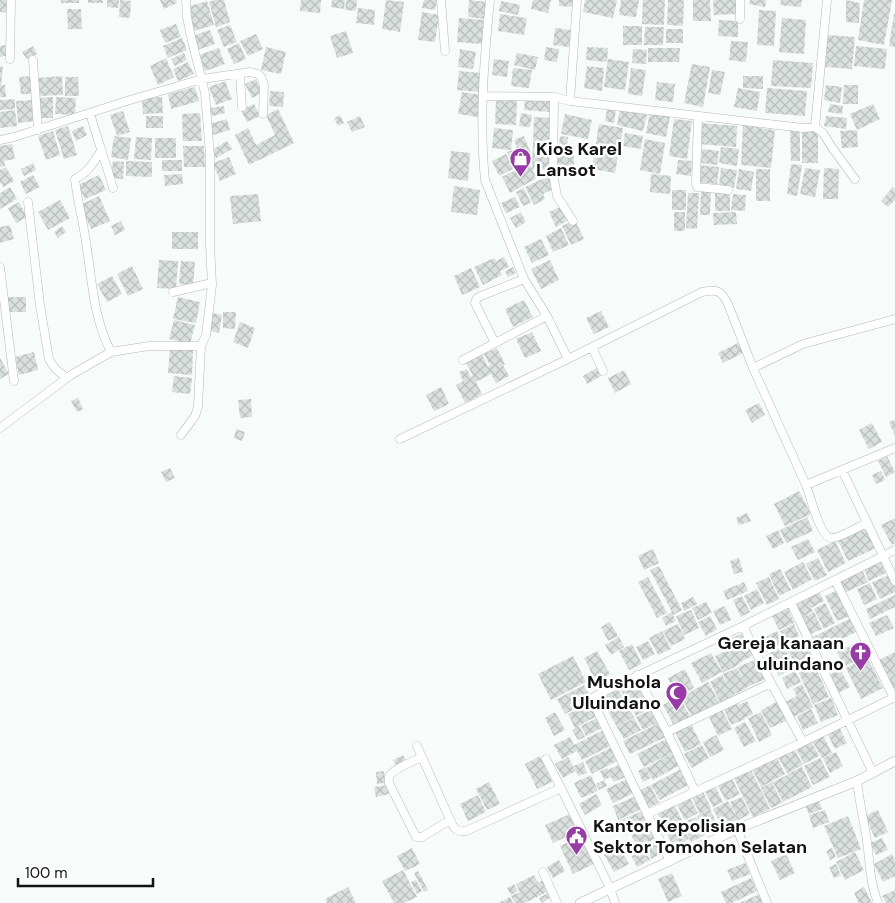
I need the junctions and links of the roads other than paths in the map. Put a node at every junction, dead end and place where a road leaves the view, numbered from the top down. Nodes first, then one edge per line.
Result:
1 (11, 0) edge
2 (186, 0) edge
3 (441, 0) edge
4 (490, 0) edge
5 (577, 0) edge
6 (740, 0) edge
7 (827, 0) edge
8 (740, 19) dead end
9 (445, 51) dead end
10 (10, 59) dead end
11 (33, 60) dead end
12 (240, 74) junction
13 (202, 79) junction
14 (482, 96) junction
15 (554, 97) junction
16 (570, 101) junction
17 (242, 107) dead end
18 (90, 113) junction
19 (263, 114) dead end
20 (698, 116) junction
21 (815, 127) junction
22 (38, 130) junction
23 (0, 140) edge
24 (101, 151) junction
25 (855, 179) dead end
26 (112, 188) dead end
27 (728, 190) dead end
28 (28, 202) dead end
29 (573, 221) dead end
30 (0, 267) edge
31 (524, 279) junction
32 (212, 283) junction
33 (173, 292) dead end
34 (547, 316) junction
35 (895, 319) edge
36 (495, 344) junction
37 (201, 346) junction
38 (592, 347) junction
39 (111, 352) junction
40 (568, 359) junction
41 (463, 360) dead end
42 (753, 368) junction
43 (603, 371) dead end
44 (67, 378) junction
45 (14, 381) dead end
46 (0, 428) edge
47 (181, 435) dead end
48 (400, 440) dead end
49 (895, 448) edge
50 (842, 470) junction
51 (806, 485) junction
52 (868, 523) junction
53 (895, 550) edge
54 (883, 556) junction
55 (835, 580) junction
56 (895, 581) edge
57 (790, 603) junction
58 (743, 626) junction
59 (637, 675) junction
60 (771, 683) junction
61 (894, 698) edge
62 (848, 719) junction
63 (667, 732) junction
64 (803, 742) junction
65 (418, 746) dead end
66 (422, 757) junction
67 (546, 759) dead end
68 (895, 761) edge
69 (873, 773) junction
70 (857, 781) junction
71 (561, 788) junction
72 (695, 792) junction
73 (647, 814) junction
74 (450, 820) junction
75 (737, 829) junction
76 (670, 861) junction
77 (543, 872) dead end
78 (610, 888) junction
79 (558, 903) edge
80 (580, 903) edge
81 (615, 903) edge
82 (767, 903) edge
83 (878, 903) edge

1 - 10 street
2 - 13 street
3 - 9 street
4 - 14 street
5 - 16 street
6 - 8 street
7 - 21 street
11 - 22 street
12 - 13 street
12 - 17 street
12 - 19 street
13 - 18 street
13 - 32 street
14 - 15 street
14 - 31 street
15 - 16 street
15 - 29 street
16 - 20 street
18 - 22 street
18 - 24 street
20 - 21 street
20 - 27 street
21 - 25 street
22 - 23 street
24 - 26 street
24 - 39 street
28 - 44 street
30 - 45 street
31 - 34 street
31 - 36 street
32 - 33 street
32 - 37 street
34 - 36 street
34 - 40 street
35 - 42 street
36 - 41 street
37 - 39 street
37 - 47 street
38 - 40 street
38 - 42 street
38 - 43 street
39 - 44 street
40 - 48 street
42 - 51 street
44 - 46 street
49 - 50 street
50 - 51 street
50 - 52 street
51 - 52 street
52 - 54 street
53 - 54 street
54 - 55 street
54 - 56 street
55 - 57 street
55 - 61 street
57 - 58 street
57 - 62 street
58 - 59 street
58 - 60 street
59 - 63 street
59 - 73 street
60 - 63 street
60 - 64 street
61 - 62 street
62 - 64 street
62 - 69 street
63 - 72 street
64 - 72 street
65 - 66 street
66 - 74 street
66 - 74 street
67 - 71 street
68 - 69 street
69 - 70 street
70 - 75 street
70 - 83 street
71 - 74 street
71 - 78 street
72 - 73 street
73 - 76 street
75 - 76 street
75 - 82 street
76 - 78 street
77 - 79 street
78 - 80 street
78 - 81 street

